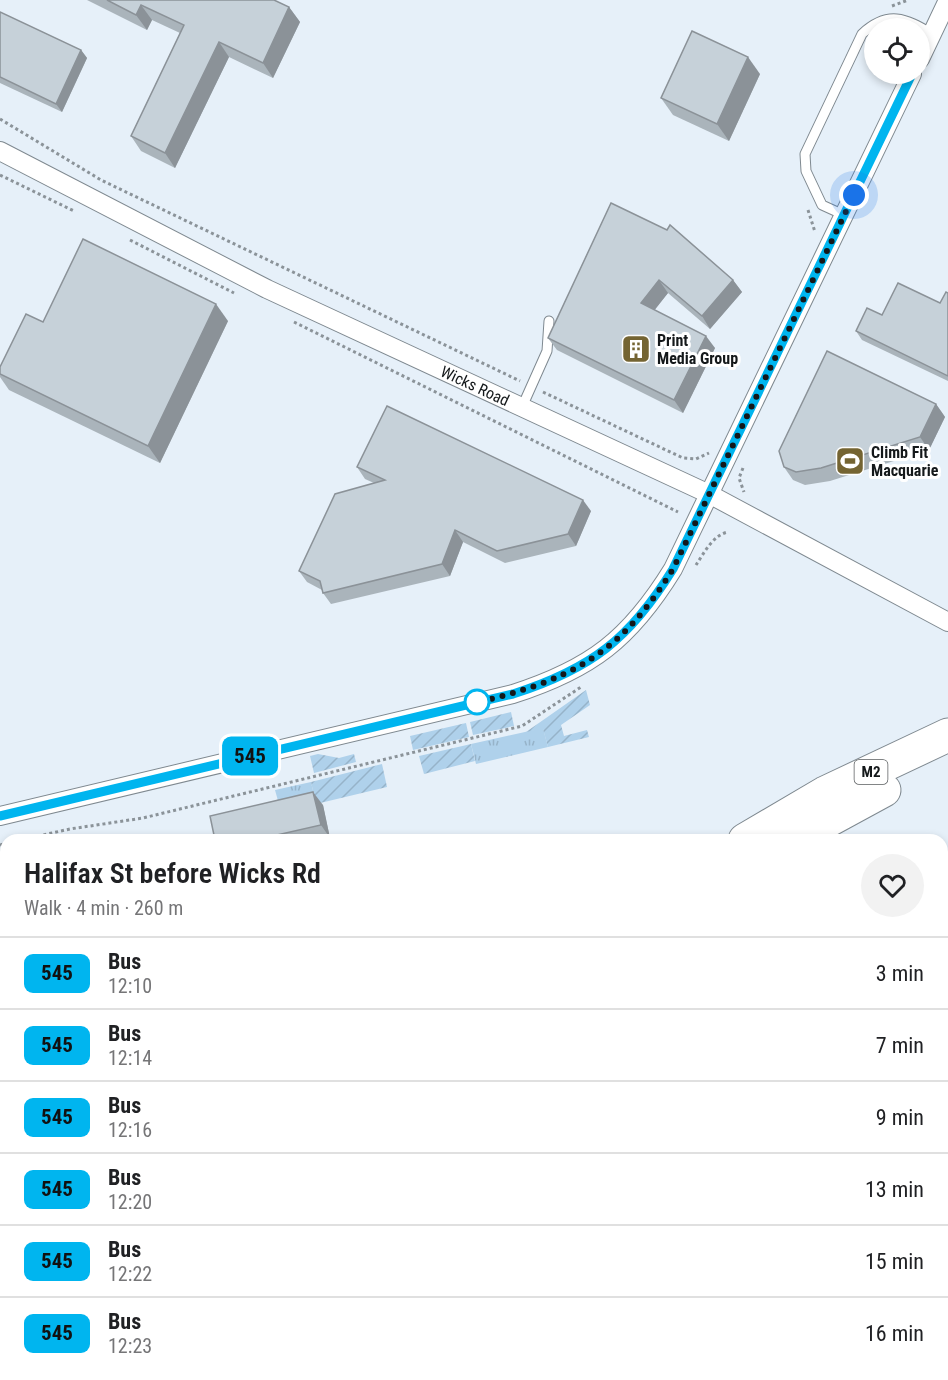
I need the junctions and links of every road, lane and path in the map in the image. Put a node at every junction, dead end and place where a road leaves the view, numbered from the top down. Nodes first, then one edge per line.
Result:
1 (908, 0) edge
2 (948, 0) edge
3 (890, 6) dead end
4 (932, 34) junction
5 (930, 38) edge
6 (907, 84) edge
7 (0, 119) edge
8 (0, 151) edge
9 (0, 175) edge
10 (807, 205) dead end
11 (81, 214) dead end
12 (844, 215) junction
13 (816, 234) dead end
14 (126, 237) dead end
15 (238, 296) dead end
16 (288, 320) dead end
17 (549, 321) dead end
18 (531, 387) junction
19 (522, 407) junction
20 (710, 451) dead end
21 (743, 468) dead end
22 (709, 494) junction
23 (746, 494) dead end
24 (678, 512) dead end
25 (948, 622) edge
26 (948, 735) edge
27 (948, 760) edge
28 (852, 805) junction
29 (0, 816) edge
30 (794, 825) edge
31 (749, 834) edge
32 (765, 834) edge
33 (825, 834) edge

1 - 3 path
2 - 4 street
4 - 5 street
4 - 12 lane
6 - 12 street
7 - 18 path
8 - 19 street, Wicks Road
9 - 11 path
10 - 13 path
12 - 22 street
14 - 15 path
16 - 24 path, Wicks Road
17 - 18 lane
18 - 19 lane
18 - 20 path
19 - 22 street, Wicks Road
21 - 23 path
22 - 25 street, Wicks Road
22 - 29 street
26 - 30 highway, M2
27 - 28 highway, M2
28 - 30 highway, M2
28 - 33 highway
30 - 31 highway
30 - 32 highway, M2

